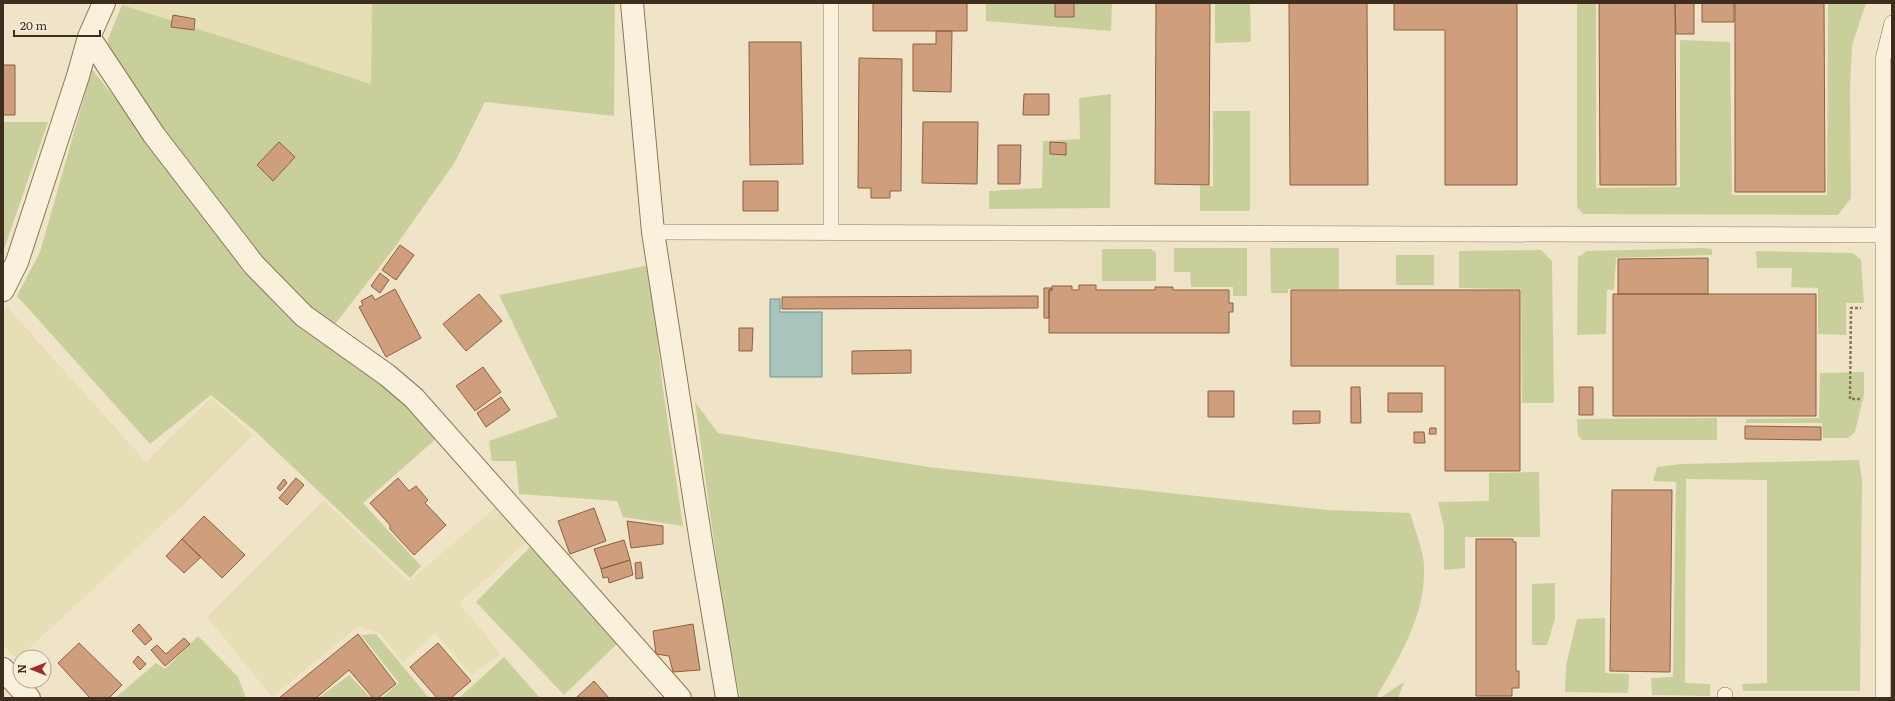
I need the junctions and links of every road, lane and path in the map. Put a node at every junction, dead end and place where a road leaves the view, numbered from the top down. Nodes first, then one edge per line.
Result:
1 (104, 3) edge
2 (632, 3) edge
3 (831, 3) edge
4 (1892, 23) edge
5 (89, 37) junction
6 (654, 232) junction
7 (831, 233) junction
8 (1883, 235) junction
9 (3, 290) edge
10 (1867, 308) dead end
11 (1867, 400) dead end
12 (3, 669) edge
13 (676, 697) edge
14 (29, 698) edge
15 (727, 698) edge
16 (1883, 698) edge

1 - 5 street
2 - 6 street
3 - 7 lane
4 - 8 lane
5 - 9 street
5 - 13 street
6 - 7 lane
6 - 15 street
7 - 8 lane
8 - 16 lane
10 - 11 path
12 - 14 street

